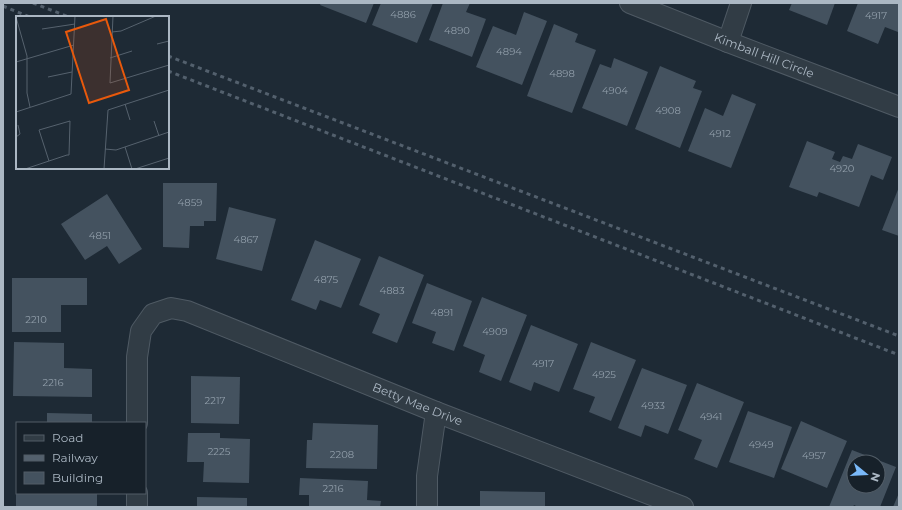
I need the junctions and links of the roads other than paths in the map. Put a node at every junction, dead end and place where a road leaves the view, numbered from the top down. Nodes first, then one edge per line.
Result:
1 (630, 3) edge
2 (741, 3) edge
3 (728, 42) junction
4 (899, 107) edge
5 (436, 412) junction
6 (137, 422) edge
7 (137, 494) edge
8 (137, 507) edge
9 (427, 507) edge
10 (683, 507) edge

1 - 3 street, Kimball Hill Circle
2 - 3 street
3 - 4 street, Kimball Hill Circle
5 - 6 street, Betty Mae Drive
5 - 9 street
5 - 10 street, Betty Mae Drive
7 - 8 street

